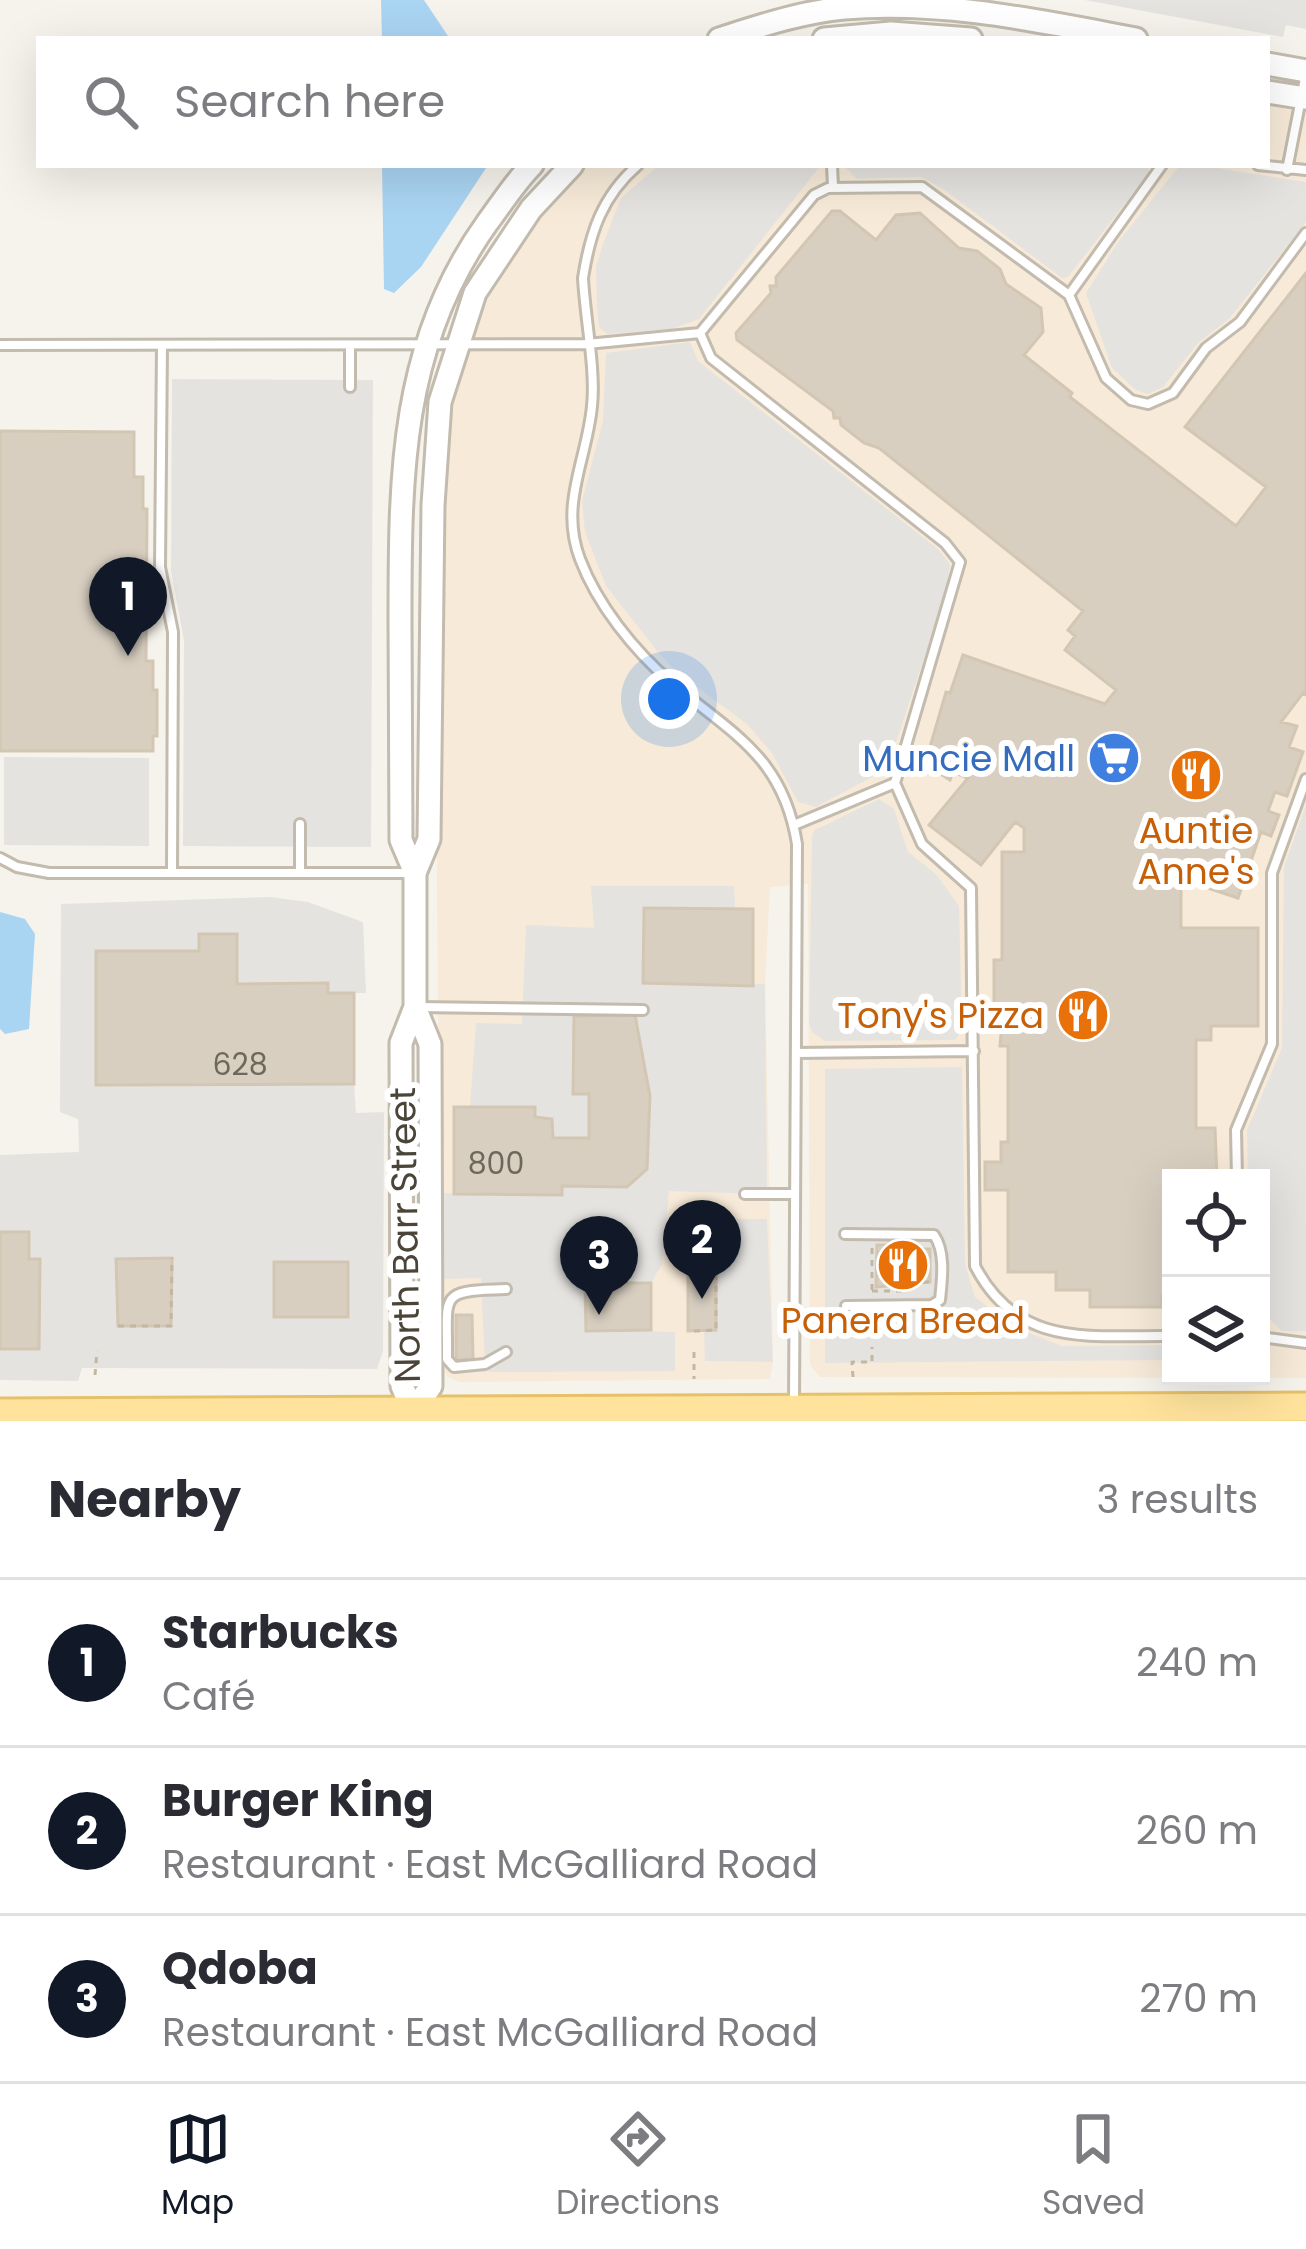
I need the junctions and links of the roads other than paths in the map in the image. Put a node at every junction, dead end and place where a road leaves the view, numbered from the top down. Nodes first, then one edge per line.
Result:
1 (841, 4) edge
2 (729, 36) edge
3 (833, 36) edge
4 (856, 36) edge
5 (931, 36) edge
6 (1119, 36) edge
7 (1270, 65) edge
8 (1306, 72) edge
9 (1270, 92) edge
10 (1304, 98) edge
11 (1270, 167) edge
12 (530, 168) edge
13 (569, 168) edge
14 (635, 168) edge
15 (832, 168) edge
16 (1160, 168) edge
17 (1287, 170) junction
18 (1306, 170) edge
19 (833, 188) junction
20 (1306, 233) edge
21 (1069, 296) junction
22 (700, 333) junction
23 (427, 344) junction
24 (456, 344) junction
25 (587, 344) junction
26 (0, 345) edge
27 (162, 345) junction
28 (350, 345) junction
29 (350, 387) dead end
30 (1306, 779) edge
31 (895, 783) junction
32 (300, 824) dead end
33 (794, 825) junction
34 (0, 858) edge
35 (172, 873) junction
36 (300, 873) junction
37 (415, 873) junction
38 (415, 1007) junction
39 (644, 1010) dead end
40 (974, 1051) junction
41 (796, 1053) junction
42 (1237, 1169) edge
43 (745, 1194) dead end
44 (794, 1194) junction
45 (845, 1234) dead end
46 (506, 1289) dead end
47 (846, 1306) dead end
48 (1162, 1336) edge
49 (1270, 1338) edge
50 (1306, 1343) edge
51 (506, 1352) dead end
52 (1306, 1407) edge
53 (794, 1409) junction
54 (413, 1412) junction
55 (0, 1413) edge
56 (1167, 1414) edge
57 (1014, 1415) edge

1 - 2 street
1 - 3 lane
1 - 6 street
4 - 5 street
7 - 8 street
8 - 10 lane
9 - 10 street
10 - 17 lane
11 - 17 lane
12 - 23 street, North Barr Street
13 - 24 street, North Barr Street
14 - 25 lane
15 - 19 lane
16 - 21 lane
17 - 18 lane
19 - 21 lane
19 - 22 lane
20 - 21 lane
22 - 25 lane
22 - 31 lane
23 - 24 lane
23 - 28 lane
23 - 37 street, North Barr Street
24 - 25 lane
24 - 37 street, North Barr Street
25 - 33 lane
26 - 27 lane
27 - 28 lane
27 - 35 lane
28 - 29 lane
30 - 42 lane
31 - 33 lane
31 - 40 lane
32 - 36 lane
33 - 41 lane
34 - 35 lane
35 - 36 lane
36 - 37 lane
37 - 38 street, North Barr Street
38 - 39 lane
38 - 54 street, North Barr Street
40 - 41 lane
40 - 48 lane
41 - 44 lane
43 - 44 lane
44 - 53 lane
45 - 47 lane
46 - 51 lane
49 - 50 lane
52 - 56 main road
53 - 54 main road
53 - 57 main road
54 - 55 main road
56 - 57 main road

